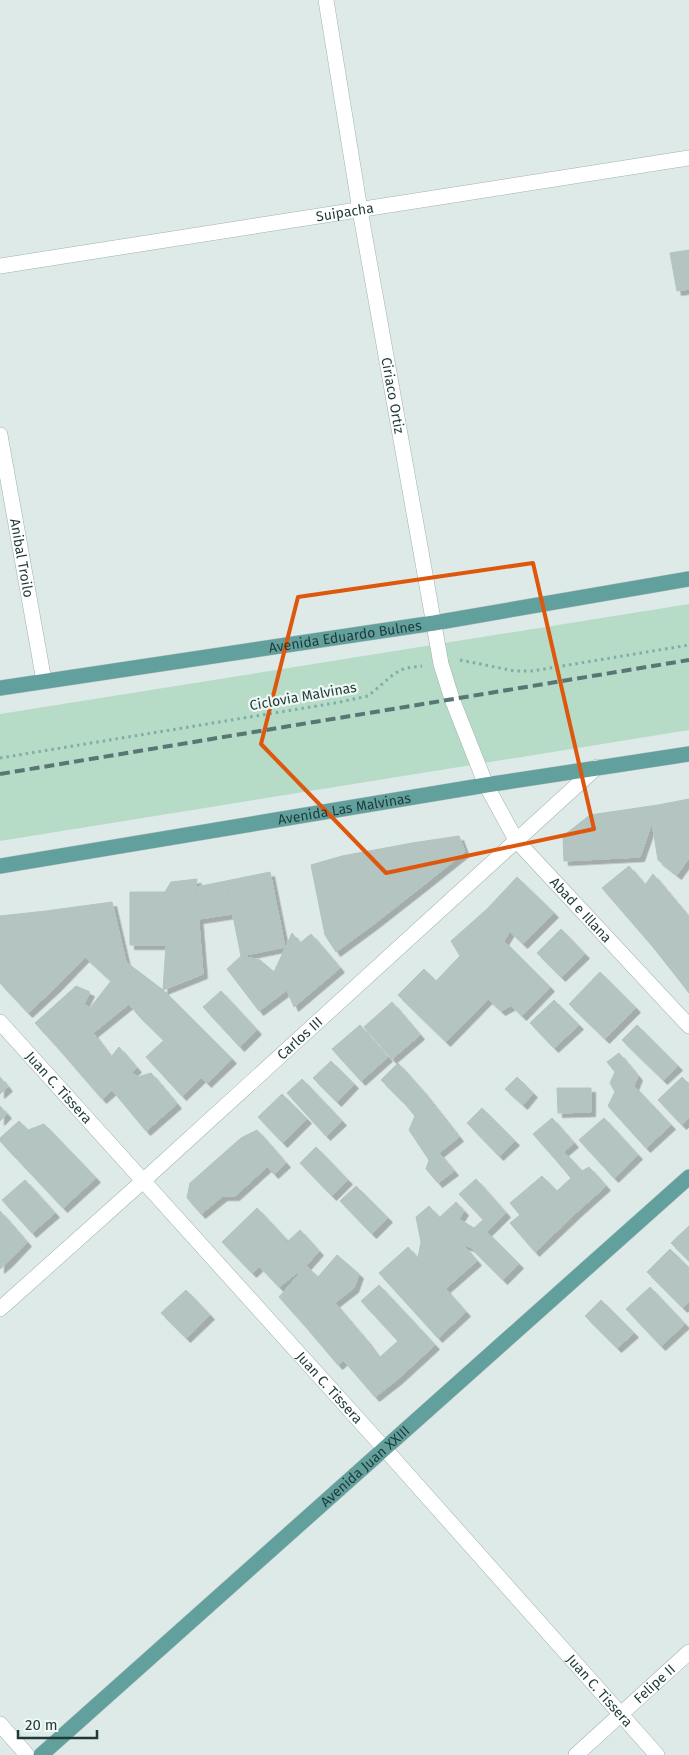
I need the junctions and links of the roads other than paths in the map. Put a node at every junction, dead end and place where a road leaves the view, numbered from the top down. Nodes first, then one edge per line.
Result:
1 (326, 0) edge
2 (689, 158) edge
3 (360, 210) junction
4 (0, 266) edge
5 (0, 435) edge
6 (689, 579) edge
7 (434, 623) junction
8 (44, 681) junction
9 (0, 688) edge
10 (689, 754) edge
11 (597, 767) junction
12 (486, 785) junction
13 (516, 840) junction
14 (6, 865) edge
15 (0, 875) edge
16 (0, 1022) edge
17 (689, 1026) edge
18 (689, 1177) edge
19 (142, 1181) junction
20 (0, 1309) edge
21 (384, 1448) junction
22 (689, 1652) edge
23 (621, 1714) junction
24 (0, 1724) edge
25 (27, 1755) edge
26 (41, 1755) edge
27 (576, 1755) edge
28 (657, 1755) edge

1 - 3 street, Ciriaco Ortiz
2 - 3 street, Suipacha
3 - 4 street, Suipacha
3 - 7 street, Ciriaco Ortiz
5 - 8 street, Anibal Troilo
6 - 7 main road, Avenida Eduardo Bulnes
7 - 8 main road, Avenida Eduardo Bulnes
7 - 12 street, Ciriaco Ortiz
8 - 9 main road, Avenida Eduardo Bulnes
10 - 11 main road, Avenida Las Malvinas
11 - 12 main road, Avenida Las Malvinas
11 - 13 street, Carlos III
12 - 13 street, Abad e Illana
12 - 14 main road, Avenida Las Malvinas
13 - 17 street, Abad e Illana
13 - 19 street, Carlos III
14 - 15 street
16 - 19 street, Juan C. Tissera
18 - 21 main road, Avenida Juan XXIII
19 - 20 street, Carlos III
19 - 21 street, Juan C. Tissera
21 - 23 street, Juan C. Tissera
21 - 26 main road, Avenida Juan XXIII
22 - 23 street, Felipe II
23 - 27 street, Felipe II
23 - 28 street, Juan C. Tissera
24 - 25 street

